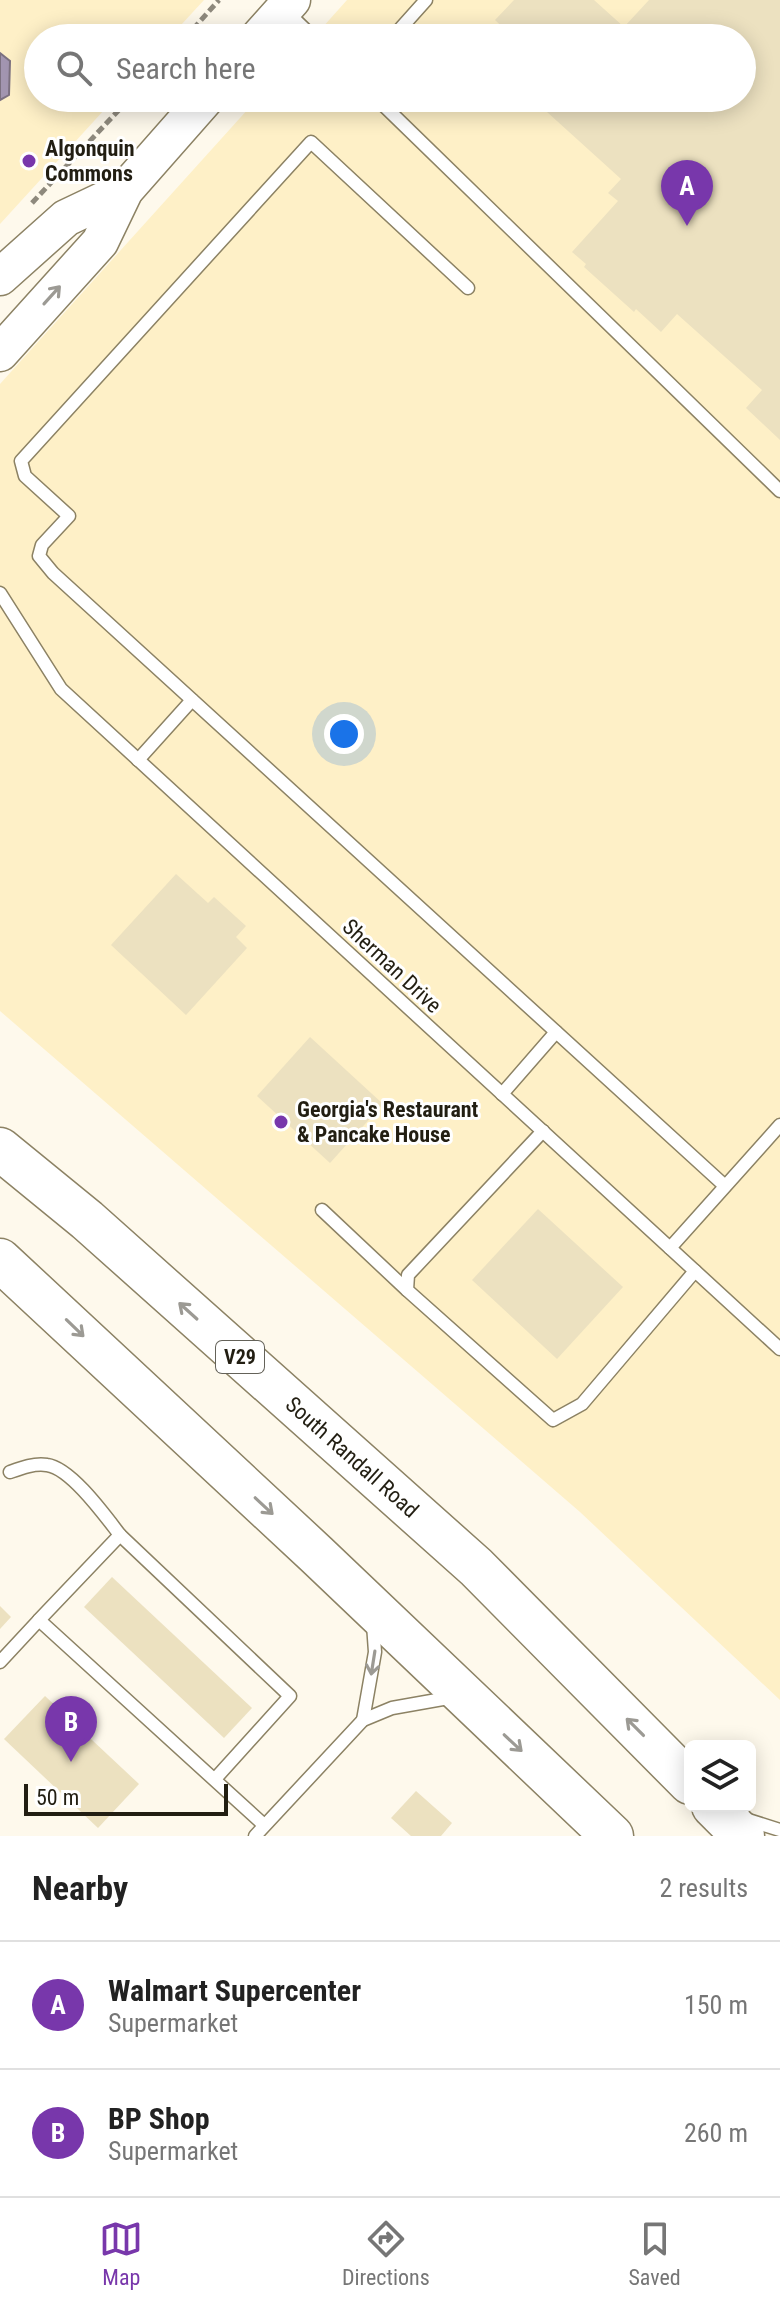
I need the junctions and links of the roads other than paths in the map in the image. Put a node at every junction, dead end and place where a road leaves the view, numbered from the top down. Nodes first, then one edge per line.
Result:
1 (426, 0) edge
2 (283, 3) edge
3 (268, 24) edge
4 (302, 24) edge
5 (405, 24) edge
6 (194, 112) edge
7 (390, 112) edge
8 (125, 190) junction
9 (0, 277) edge
10 (468, 288) dead end
11 (0, 353) edge
12 (780, 491) edge
13 (0, 593) edge
14 (192, 700) junction
15 (138, 760) junction
16 (556, 1032) junction
17 (502, 1094) junction
18 (780, 1125) edge
19 (543, 1131) junction
20 (0, 1149) edge
21 (725, 1186) junction
22 (322, 1210) dead end
23 (670, 1248) junction
24 (0, 1260) edge
25 (695, 1271) junction
26 (407, 1290) junction
27 (780, 1349) edge
28 (10, 1472) dead end
29 (120, 1535) junction
30 (372, 1606) junction
31 (39, 1620) junction
32 (0, 1662) edge
33 (463, 1696) junction
34 (363, 1720) junction
35 (684, 1776) edge
36 (215, 1779) junction
37 (728, 1812) edge
38 (264, 1825) junction
39 (780, 1830) edge
40 (255, 1836) edge
41 (612, 1836) edge

1 - 5 lane
2 - 3 street
2 - 4 lane
6 - 8 street
7 - 12 lane
8 - 9 street
11 -> 8 street
10 - 14 lane
13 - 15 lane, Sherman Drive
14 - 15 lane
14 - 16 lane
15 - 17 lane, Sherman Drive
16 - 17 lane
16 - 21 lane
17 - 19 lane, Sherman Drive
18 - 21 lane
19 - 23 lane, Sherman Drive
19 - 26 lane
35 -> 20 main road, South Randall Road / V29
21 - 23 lane
22 - 26 lane
23 - 25 lane, Sherman Drive
24 -> 30 main road
25 - 26 lane
25 - 27 lane, Sherman Drive
28 - 29 lane
29 - 31 lane
29 - 36 lane
30 - 33 main road
30 -> 34 lane
31 - 32 lane
31 - 36 lane
33 - 34 lane
33 -> 41 main road
34 - 38 lane
36 - 38 lane
37 - 39 lane
38 - 40 lane

